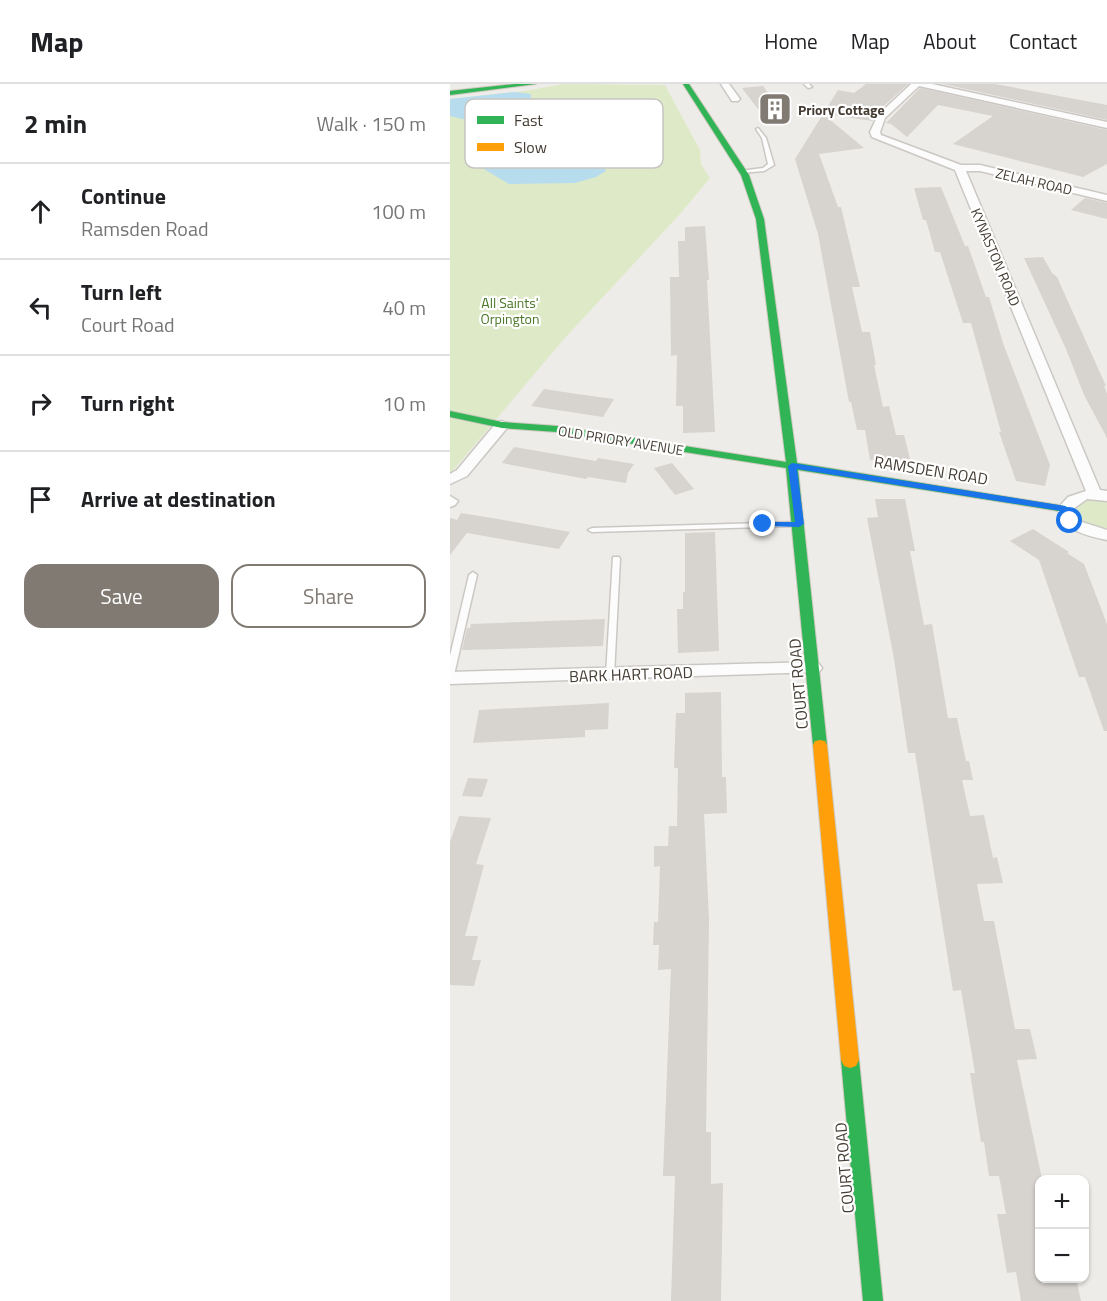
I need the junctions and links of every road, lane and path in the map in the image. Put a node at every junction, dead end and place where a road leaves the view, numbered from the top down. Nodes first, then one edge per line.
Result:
1 (532, 84) edge
2 (686, 84) edge
3 (725, 84) edge
4 (916, 84) edge
5 (920, 84) edge
6 (469, 87) edge
7 (450, 93) edge
8 (735, 99) dead end
9 (1107, 125) edge
10 (758, 129) dead end
11 (769, 130) dead end
12 (763, 137) junction
13 (960, 168) junction
14 (742, 172) junction
15 (1107, 198) edge
16 (450, 414) edge
17 (502, 425) junction
18 (792, 466) junction
19 (450, 480) edge
20 (1101, 495) edge
21 (1065, 509) junction
22 (799, 524) junction
23 (592, 530) dead end
24 (1107, 535) edge
25 (616, 559) dead end
26 (473, 575) dead end
27 (813, 668) junction
28 (610, 675) junction
29 (450, 677) edge
30 (873, 1301) edge

1 - 6 main road
2 - 14 main road, COURT ROAD
3 - 8 street
4 - 13 street
5 - 9 street
6 - 7 main road
10 - 12 lane
11 - 12 lane
12 - 14 lane
13 - 15 street, ZELAH ROAD
13 - 20 street, KYNASTON ROAD
14 - 18 main road, COURT ROAD
16 - 17 main road, OLD PRIORY AVENUE
17 - 18 main road, OLD PRIORY AVENUE
17 - 19 street
18 - 21 main road, RAMSDEN ROAD
18 - 22 main road, COURT ROAD
20 - 21 street
21 - 24 street
22 - 23 lane
22 - 27 main road, COURT ROAD
25 - 28 lane
26 - 29 lane
27 - 28 street, BARK HART ROAD
27 - 30 main road, COURT ROAD
28 - 29 street, BARK HART ROAD

